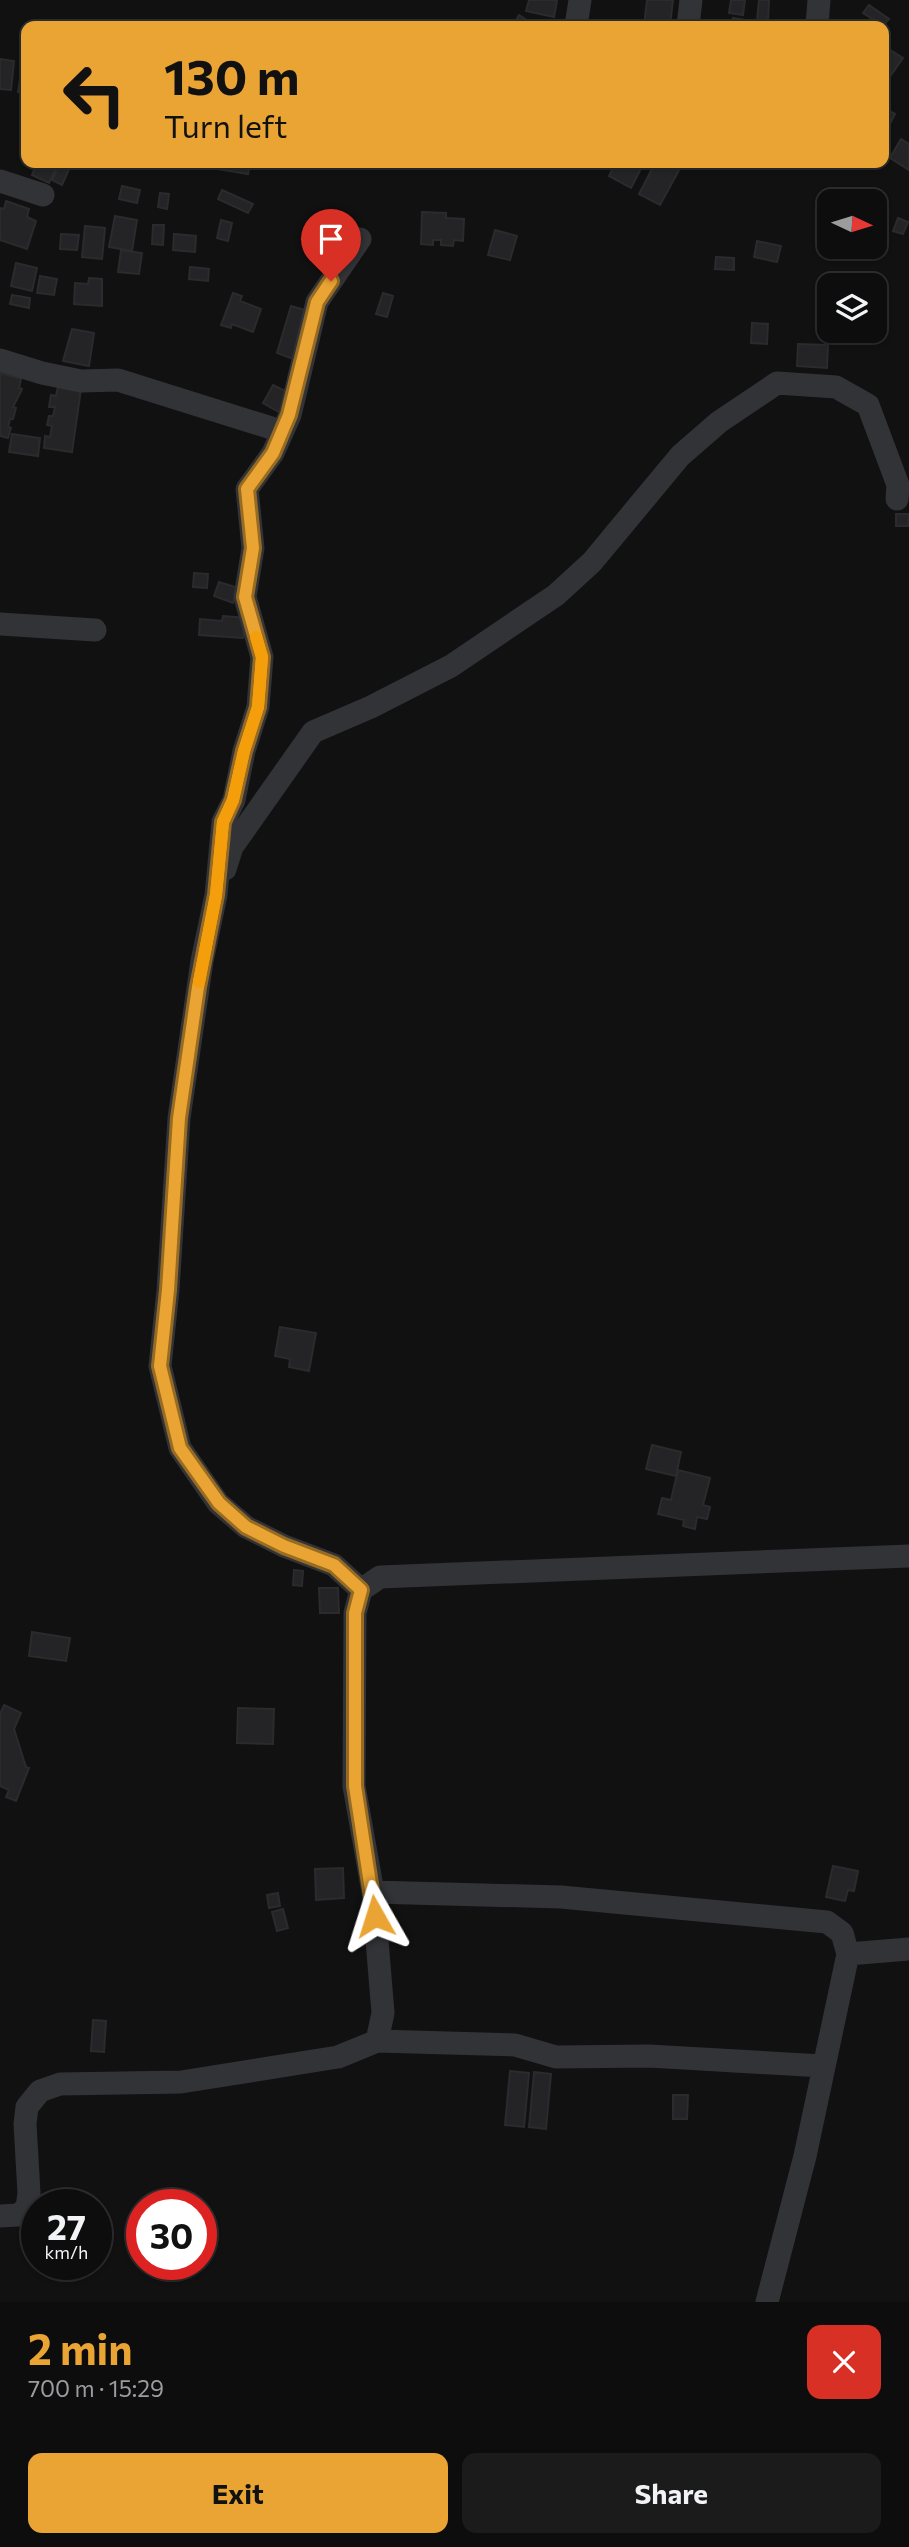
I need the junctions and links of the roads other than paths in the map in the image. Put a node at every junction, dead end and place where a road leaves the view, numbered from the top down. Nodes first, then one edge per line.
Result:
1 (580, 0) edge
2 (691, 0) edge
3 (818, 0) edge
4 (577, 21) edge
5 (689, 21) edge
6 (817, 21) edge
7 (0, 181) edge
8 (43, 195) dead end
9 (360, 239) dead end
10 (0, 360) edge
11 (281, 431) junction
12 (897, 499) dead end
13 (0, 624) edge
14 (95, 630) dead end
15 (216, 895) junction
16 (909, 1556) edge
17 (361, 1590) junction
18 (373, 1892) junction
19 (909, 1949) edge
20 (848, 1954) junction
21 (377, 2041) junction
22 (823, 2066) junction
23 (0, 2216) edge
24 (767, 2302) edge

1 - 4 street
2 - 5 street
3 - 6 street
7 - 8 street
9 - 11 street
10 - 11 street
11 - 15 street
12 - 15 street
13 - 14 street
15 - 17 street
16 - 17 street
17 - 18 street
18 - 20 street
18 - 21 street
19 - 20 street
20 - 22 street
21 - 22 street
21 - 23 street
22 - 24 street

